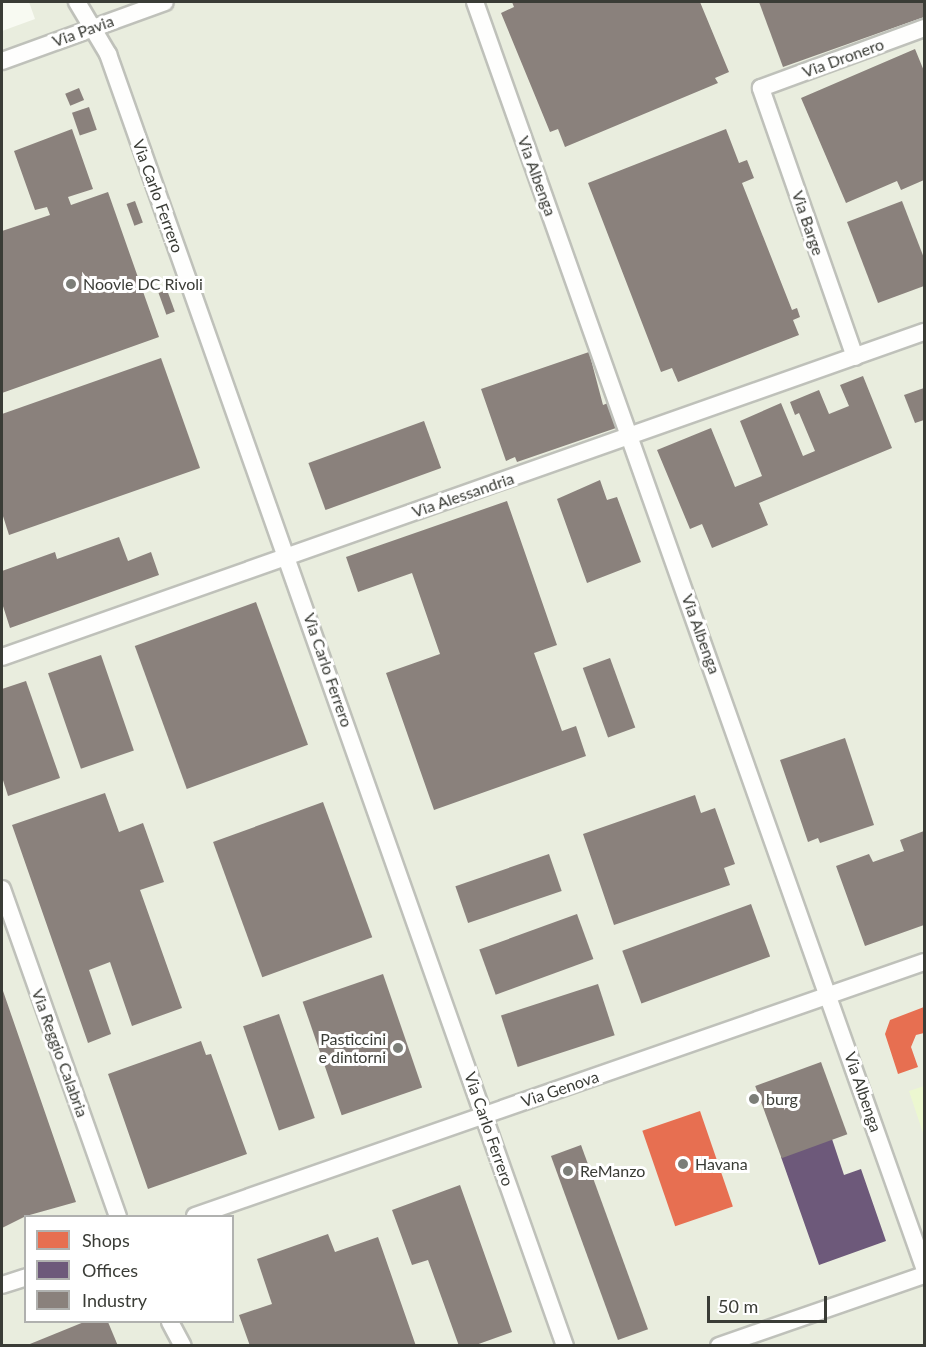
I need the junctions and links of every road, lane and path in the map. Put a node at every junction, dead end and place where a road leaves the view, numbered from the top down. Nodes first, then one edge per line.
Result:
1 (77, 2) edge
2 (165, 2) edge
3 (475, 2) edge
4 (92, 28) junction
5 (924, 28) edge
6 (2, 61) edge
7 (761, 88) joint
8 (924, 332) edge
9 (855, 357) junction
10 (630, 437) junction
11 (288, 557) junction
12 (2, 657) edge
13 (2, 889) edge
14 (924, 962) edge
15 (829, 995) junction
16 (485, 1115) junction
17 (118, 1215) edge
18 (198, 1215) edge
19 (924, 1267) edge
20 (924, 1275) edge
21 (24, 1278) edge
22 (2, 1286) edge
23 (171, 1323) edge
24 (183, 1346) edge
25 (565, 1346) edge
26 (719, 1346) edge

1 - 4 street, Via Carlo Ferrero
2 - 4 street, Via Pavia
3 - 10 street, Via Albenga
4 - 6 street, Via Pavia
4 - 11 street, Via Carlo Ferrero
5 - 7 street, Via Dronero
7 - 9 street, Via Barge
8 - 9 street, Via Alessandria
9 - 10 street, Via Alessandria
10 - 11 street, Via Alessandria
10 - 15 street, Via Albenga
11 - 12 street, Via Alessandria
11 - 16 street, Via Carlo Ferrero
13 - 17 street, Via Reggio Calabria
14 - 15 street, Via Genova
15 - 16 street, Via Genova
15 - 19 street, Via Albenga
16 - 18 street, Via Genova
16 - 25 street, Via Carlo Ferrero
20 - 26 street
21 - 22 street
23 - 24 street

